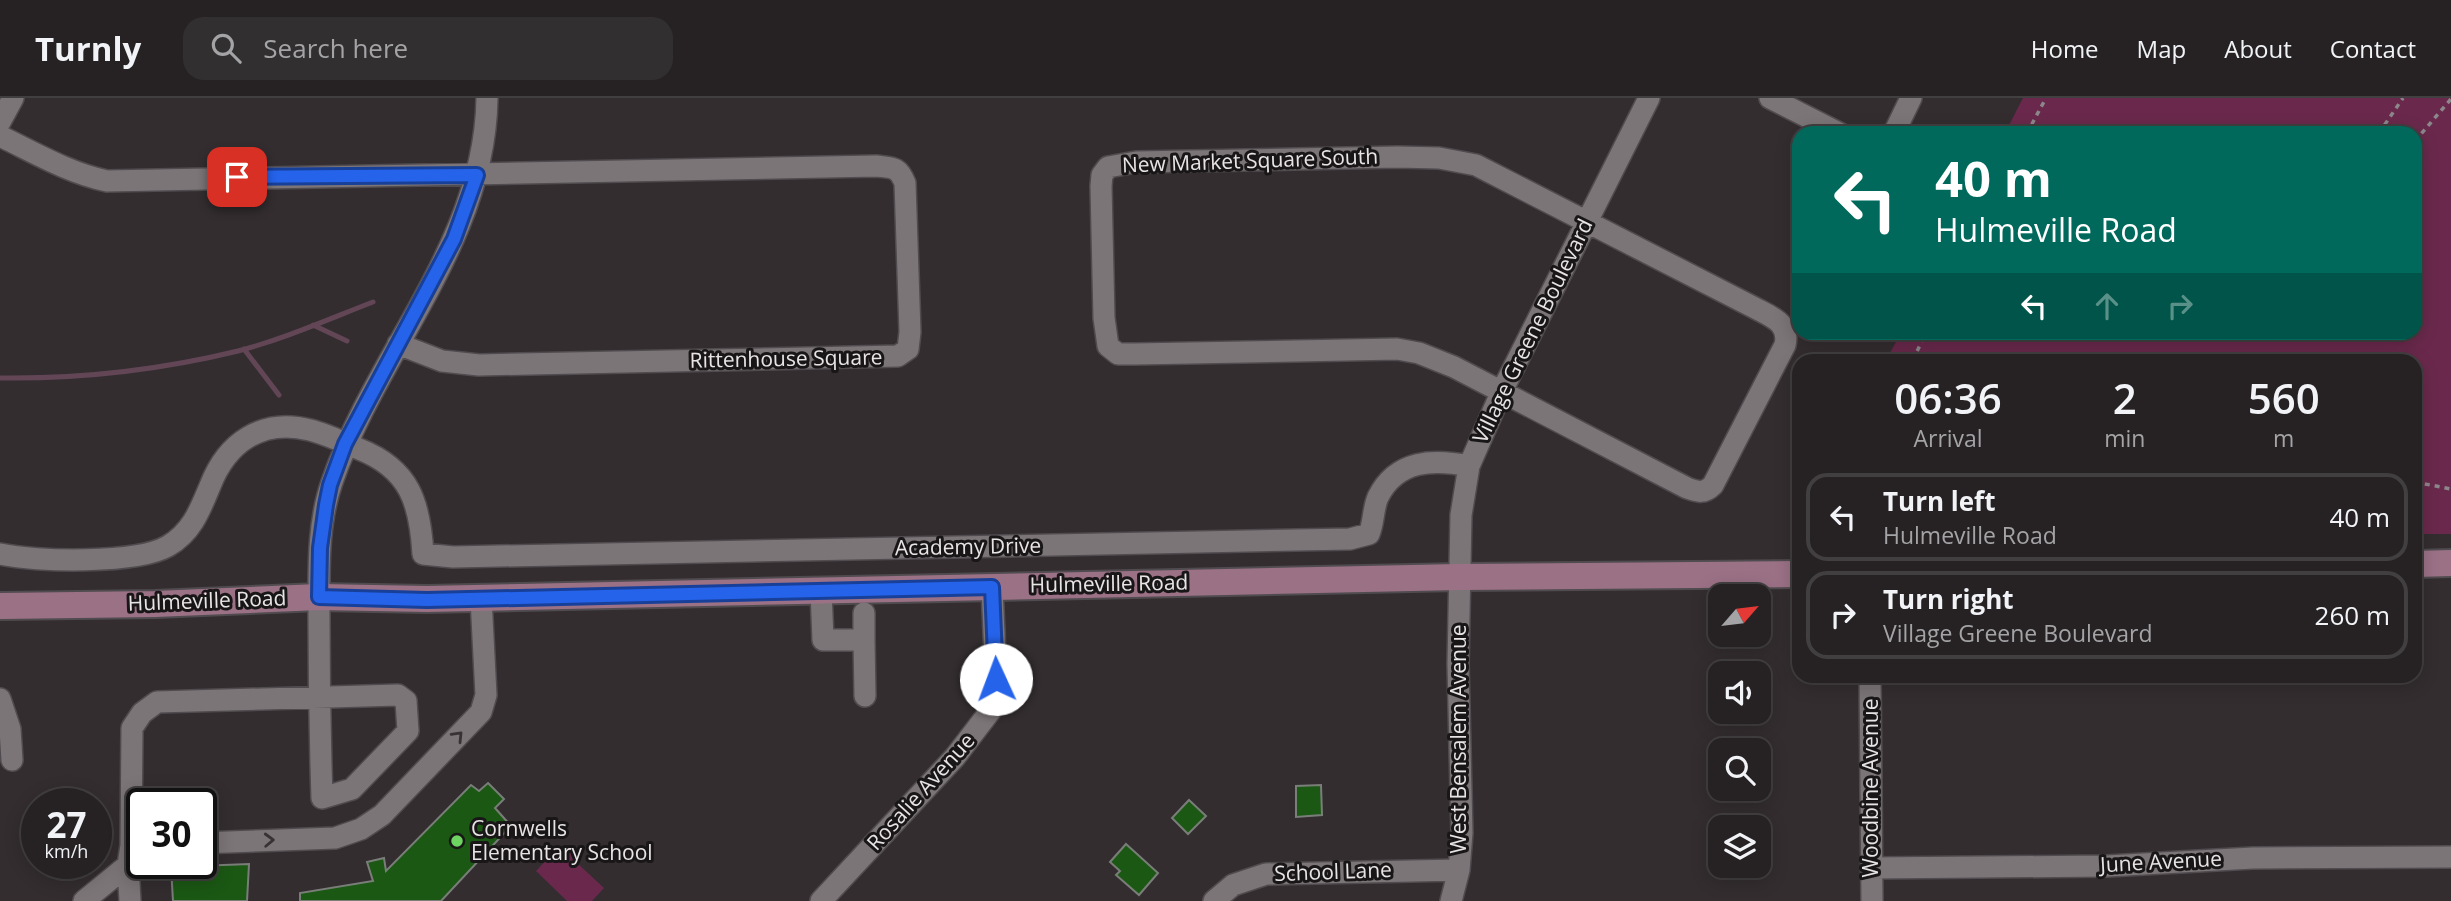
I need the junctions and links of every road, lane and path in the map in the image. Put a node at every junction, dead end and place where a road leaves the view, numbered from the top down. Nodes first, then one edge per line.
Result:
1 (13, 98) edge
2 (487, 98) edge
3 (1649, 98) edge
4 (1770, 98) edge
5 (1911, 98) edge
6 (2046, 98) edge
7 (2403, 98) edge
8 (2451, 99) edge
9 (0, 122) edge
10 (1825, 126) edge
11 (1897, 126) edge
12 (2031, 126) edge
13 (2384, 126) edge
14 (2422, 133) edge
15 (0, 136) edge
16 (477, 175) junction
17 (1587, 222) junction
18 (398, 344) junction
19 (1501, 393) junction
20 (345, 444) junction
21 (1469, 466) junction
22 (2422, 483) edge
23 (2451, 489) edge
24 (0, 554) edge
25 (2451, 563) edge
26 (2422, 564) edge
27 (1792, 574) edge
28 (1459, 577) junction
29 (992, 587) junction
30 (821, 591) junction
31 (319, 597) junction
32 (481, 598) junction
33 (0, 606) edge
34 (864, 612) dead end
35 (864, 640) junction
36 (1870, 683) edge
37 (865, 696) dead end
38 (319, 697) junction
39 (0, 699) edge
40 (12, 760) dead end
41 (132, 788) edge
42 (217, 842) edge
43 (2451, 857) edge
44 (126, 859) edge
45 (1871, 868) junction
46 (1459, 870) junction
47 (131, 879) edge
48 (84, 901) edge
49 (130, 901) edge
50 (821, 901) edge
51 (1214, 901) edge
52 (1451, 901) edge
53 (1872, 901) edge

1 - 9 street
2 - 16 street
3 - 17 street, Village Greene Boulevard
4 - 10 street
5 - 11 street
6 - 12 path
7 - 13 path
8 - 14 path
15 - 16 street
16 - 18 street
16 - 18 street, Rittenhouse Square
17 - 19 street, Village Greene Boulevard
17 - 19 street
17 - 19 street, New Market Square South
18 - 20 street
19 - 21 street, Village Greene Boulevard
20 - 21 street, Academy Drive
20 - 24 street
20 - 31 street
21 - 28 street, Village Greene Boulevard
22 - 23 path
25 - 26 main road
27 - 28 main road, Hulmeville Road
28 - 29 main road, Hulmeville Road
28 - 46 street, West Bensalem Avenue
29 - 30 main road, Hulmeville Road
29 - 50 street, Rosalie Avenue
30 - 32 main road, Hulmeville Road
30 - 35 street
31 - 32 main road, Hulmeville Road
31 - 33 main road, Hulmeville Road
31 - 38 street
42 -> 32 street
34 - 35 street
35 - 37 street
36 - 45 street, Woodbine Avenue
38 - 38 street
38 - 41 street
39 - 40 street
43 - 45 street, June Avenue
44 - 48 street
45 - 53 street, Woodbine Avenue
46 - 51 street, School Lane
46 - 52 street, West Bensalem Avenue
47 - 49 street

